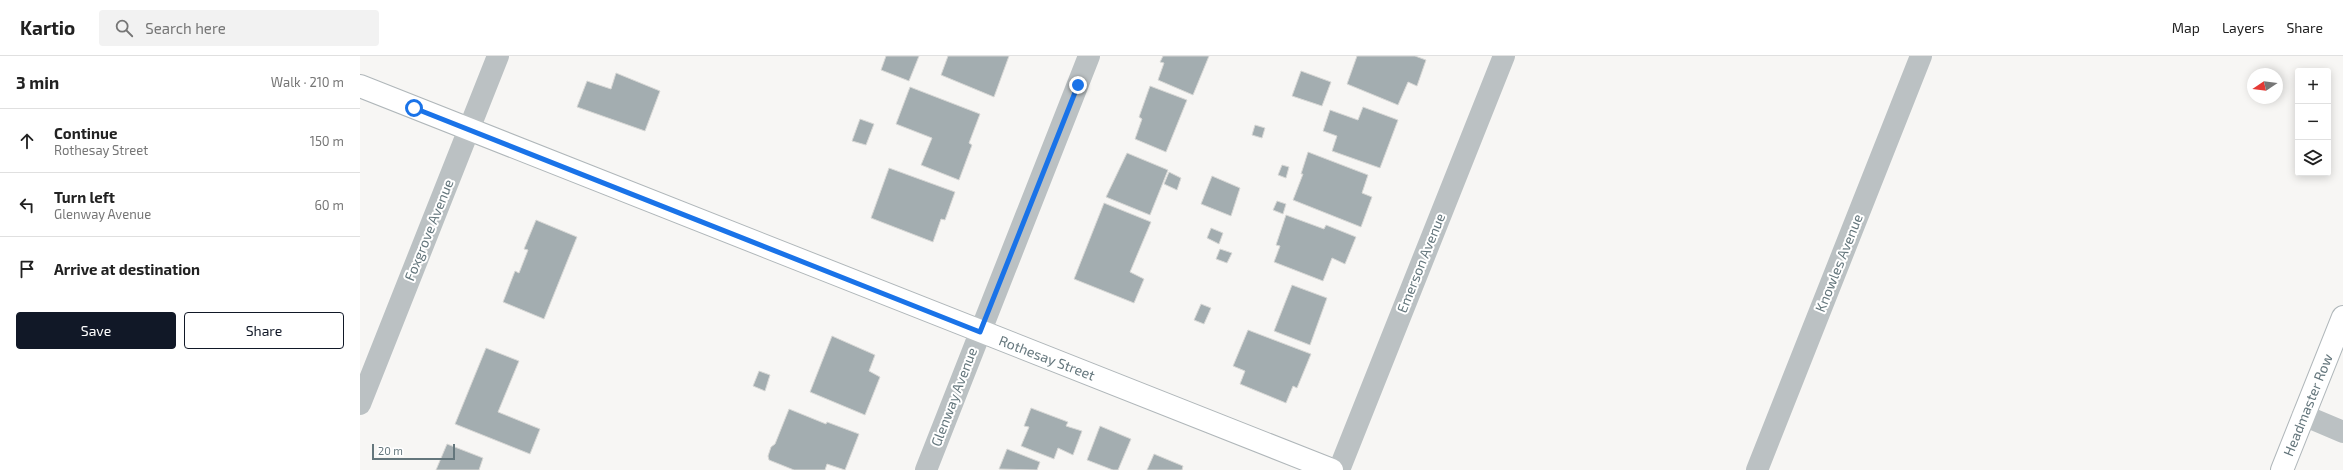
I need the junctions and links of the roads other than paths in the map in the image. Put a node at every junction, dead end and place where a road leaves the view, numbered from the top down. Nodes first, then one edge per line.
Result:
1 (498, 56) edge
2 (1089, 56) edge
3 (1504, 56) edge
4 (1921, 56) edge
5 (360, 86) edge
6 (469, 130) junction
7 (2343, 317) edge
8 (980, 332) junction
9 (360, 404) edge
10 (2303, 415) junction
11 (2343, 432) edge
12 (926, 470) edge
13 (1332, 470) edge
14 (1339, 470) edge
15 (1757, 470) edge
16 (2282, 470) edge

1 - 6 street, Foxgrove Avenue
2 - 8 street, Glenway Avenue
3 - 14 street, Emerson Avenue
4 - 15 street, Knowles Avenue
5 - 6 street, Rothesay Street
6 - 8 street, Rothesay Street
6 - 9 street, Foxgrove Avenue
7 - 10 street, Headmaster Row
8 - 12 street, Glenway Avenue
8 - 13 street, Rothesay Street
10 - 11 street
10 - 16 street, Headmaster Row

